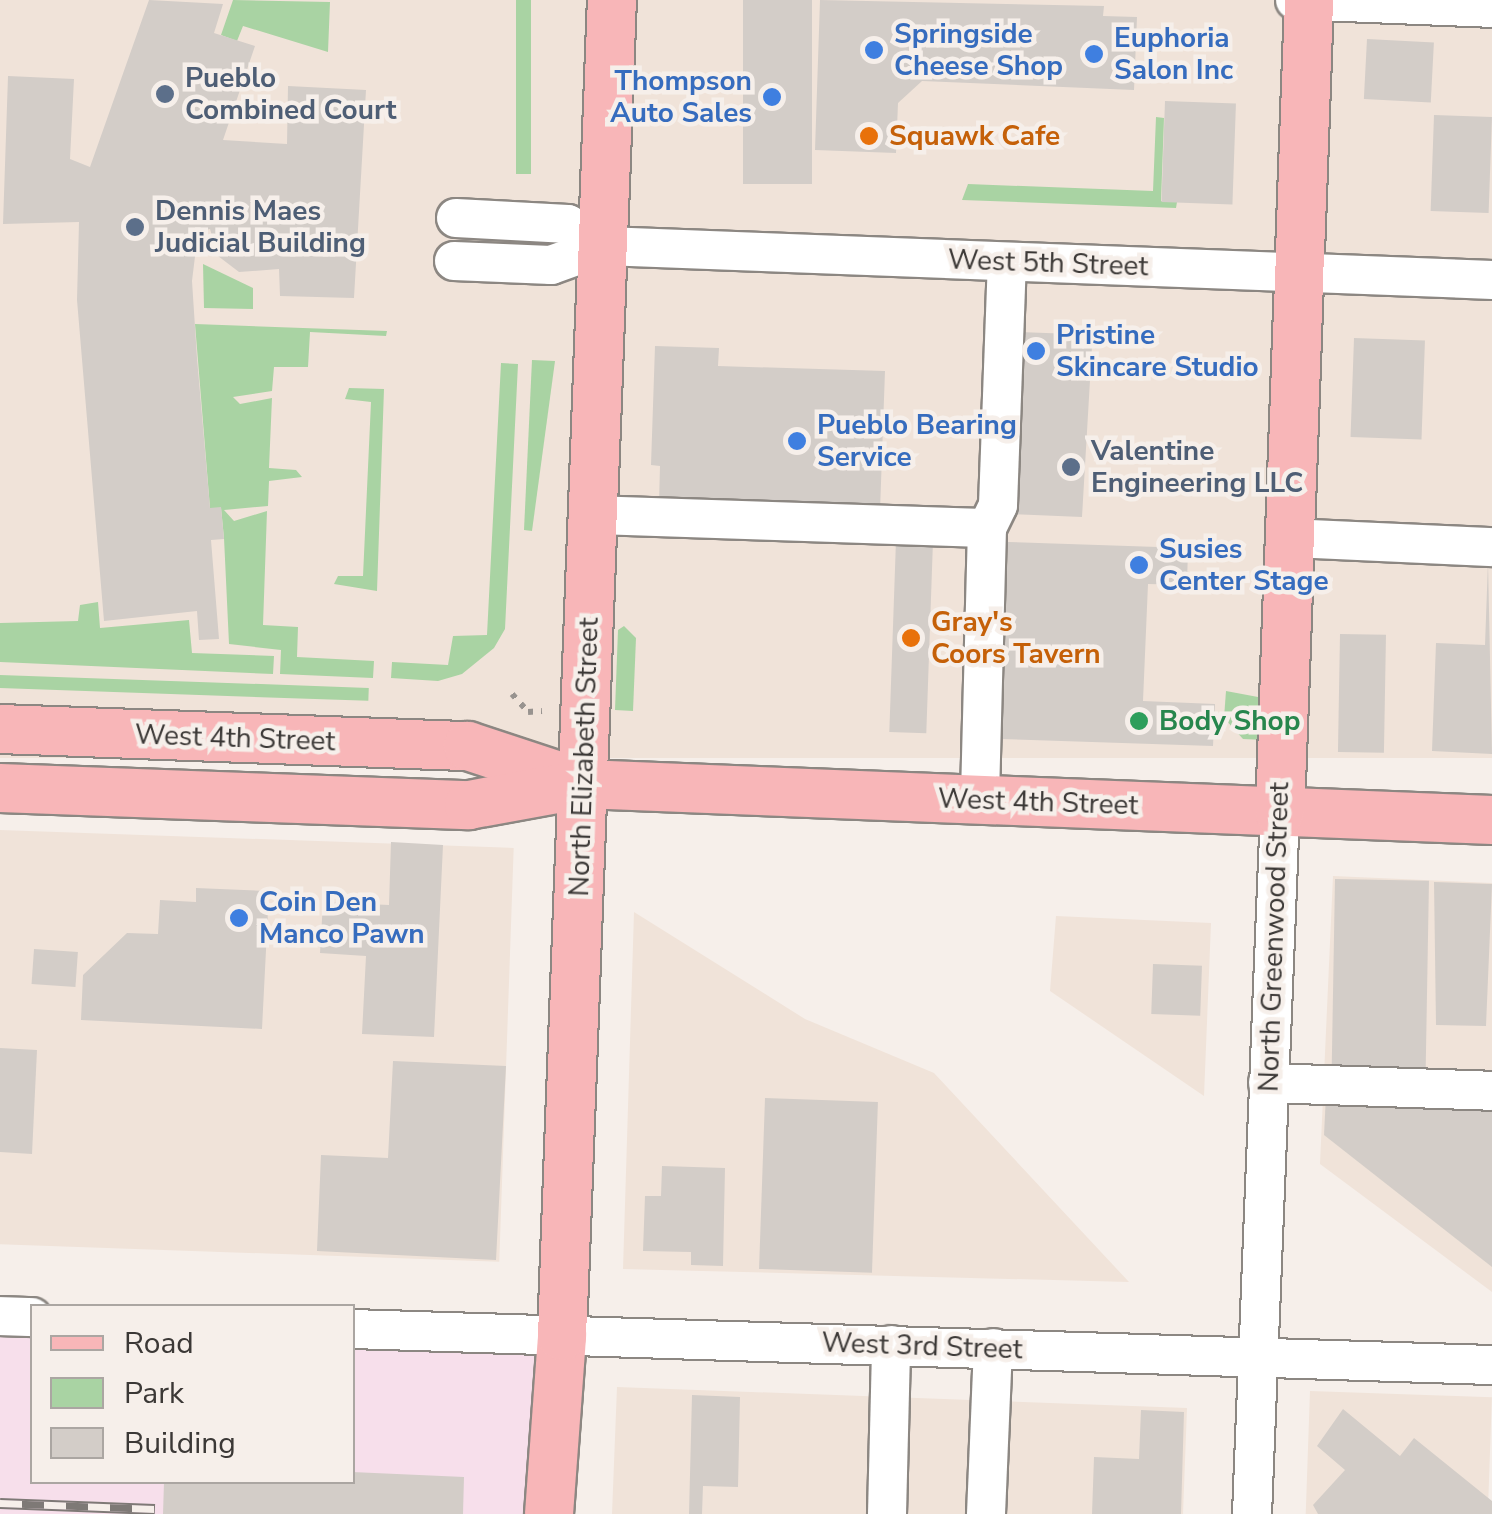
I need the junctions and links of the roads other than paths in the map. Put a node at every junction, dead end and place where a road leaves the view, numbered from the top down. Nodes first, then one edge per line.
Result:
1 (612, 0) edge
2 (1295, 0) edge
3 (1309, 0) edge
4 (1492, 8) edge
5 (456, 218) dead end
6 (604, 246) junction
7 (454, 261) dead end
8 (1008, 262) junction
9 (1300, 273) junction
10 (1492, 280) edge
11 (594, 516) junction
12 (988, 528) junction
13 (1290, 538) junction
14 (1492, 547) edge
15 (0, 729) edge
16 (583, 784) junction
17 (0, 788) edge
18 (980, 800) junction
19 (1280, 812) junction
20 (1492, 820) edge
21 (1268, 1083) junction
22 (1492, 1090) edge
23 (0, 1316) edge
24 (30, 1317) edge
25 (355, 1329) edge
26 (562, 1336) junction
27 (891, 1345) junction
28 (994, 1348) junction
29 (1256, 1354) junction
30 (1492, 1365) edge
31 (549, 1514) edge
32 (887, 1514) edge
33 (986, 1514) edge
34 (1252, 1514) edge

1 - 6 main road, North Elizabeth Street
2 - 3 street
3 - 4 street
3 - 9 main road, North Greenwood Street
5 - 6 street
6 - 7 street
6 - 8 street, West 5th Street
6 - 11 main road, North Elizabeth Street
8 - 9 street, West 5th Street
8 - 12 street
9 - 10 street, West 5th Street
9 - 13 main road, North Greenwood Street
11 - 12 street
11 - 16 main road, North Elizabeth Street
12 - 18 street
13 - 14 street
13 - 19 main road, North Greenwood Street
15 - 16 main road, West 4th Street
16 - 17 main road, West 4th Street
16 - 18 main road, West 4th Street
16 - 26 main road, North Elizabeth Street
18 - 19 main road, West 4th Street
19 - 20 main road, West 4th Street
19 - 21 street, North Greenwood Street
21 - 22 street
21 - 29 street, North Greenwood Street
23 - 24 street
25 - 26 street, West 3rd Street
26 - 27 street, West 3rd Street
26 - 31 main road, North Elizabeth Street
27 - 28 street, West 3rd Street
27 - 32 street
28 - 29 street, West 3rd Street
28 - 33 street
29 - 30 street, West 3rd Street
29 - 34 street, North Greenwood Street

